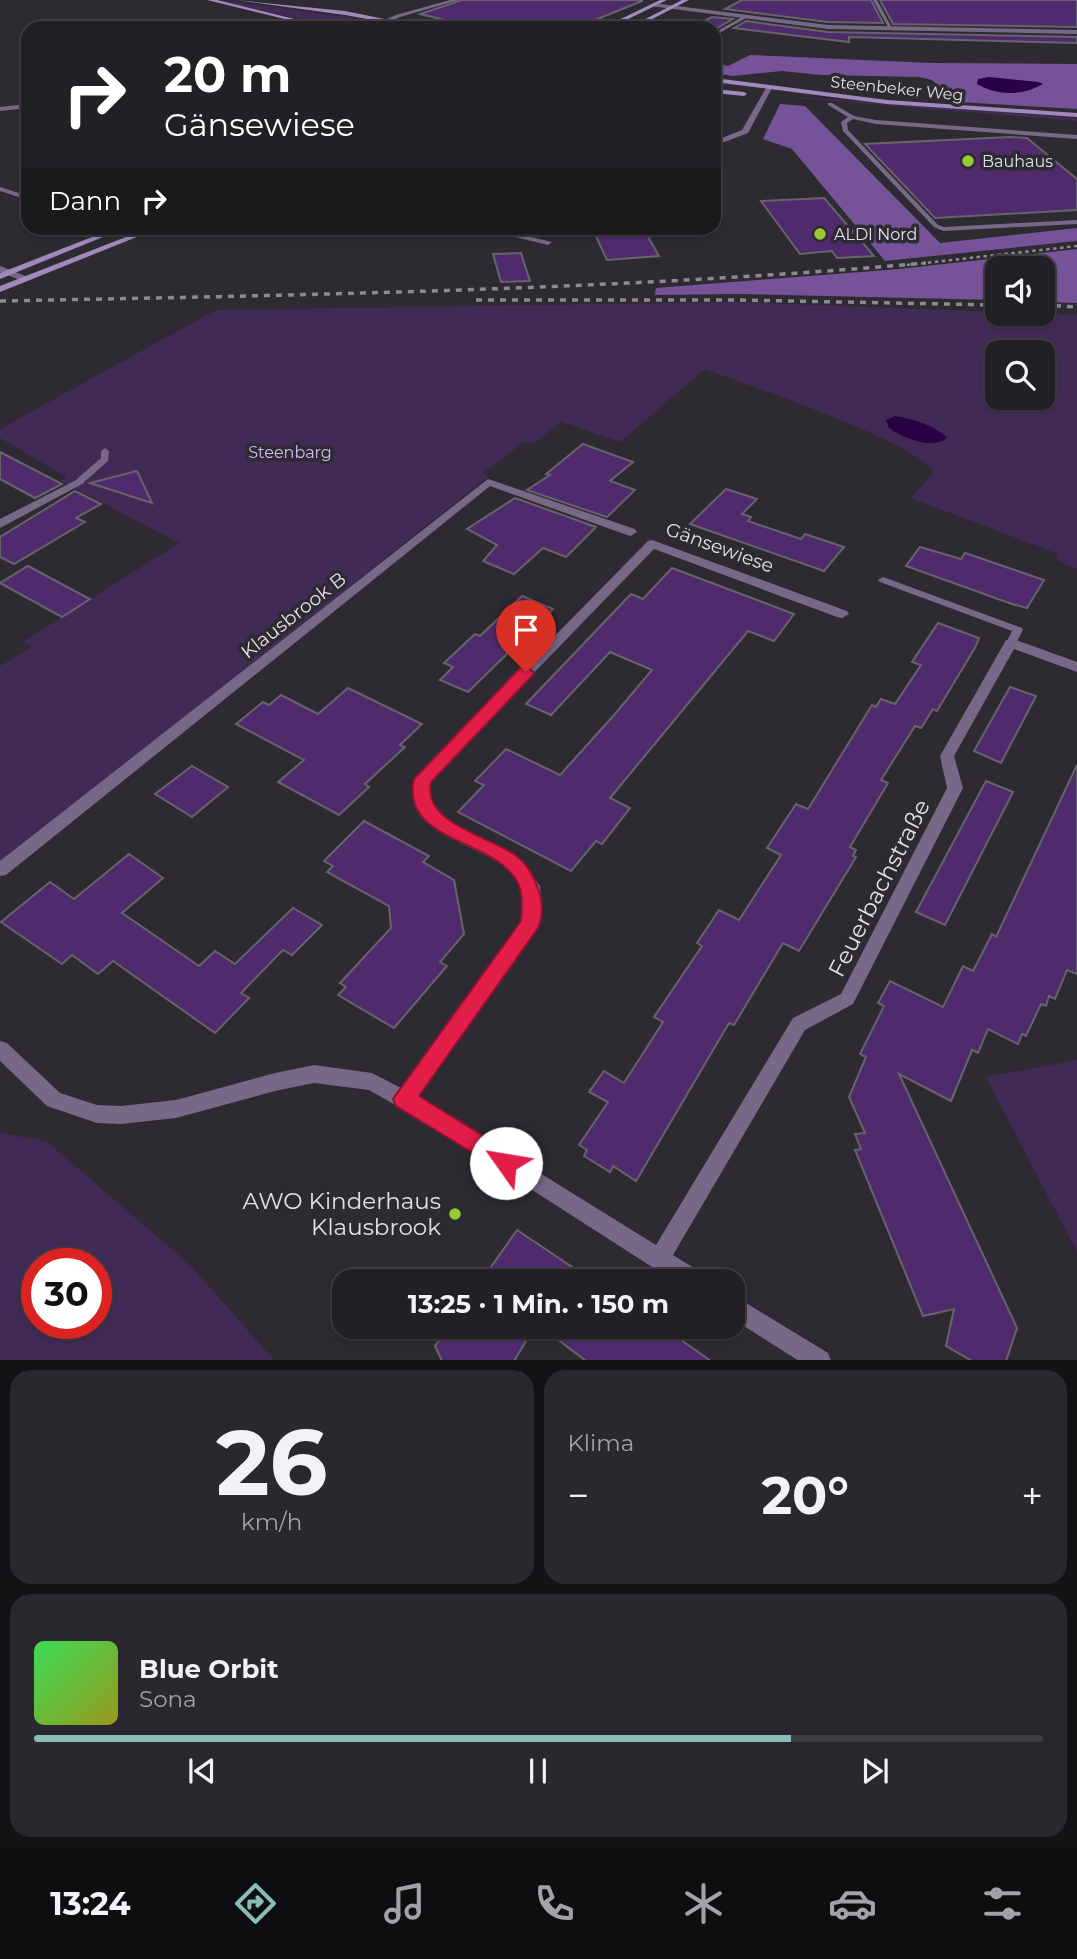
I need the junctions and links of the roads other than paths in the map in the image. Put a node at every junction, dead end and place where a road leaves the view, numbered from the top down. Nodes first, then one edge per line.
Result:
1 (210, 0) edge
2 (238, 0) edge
3 (456, 0) edge
4 (664, 0) edge
5 (686, 0) edge
6 (875, 0) edge
7 (653, 5) junction
8 (671, 8) junction
9 (744, 18) junction
10 (298, 21) edge
11 (391, 21) joint
12 (619, 21) edge
13 (645, 21) edge
14 (891, 29) junction
15 (721, 31) edge
16 (1077, 32) edge
17 (721, 81) edge
18 (769, 88) junction
19 (721, 92) edge
20 (764, 96) junction
21 (830, 104) junction
22 (21, 107) edge
23 (0, 109) edge
24 (1077, 115) edge
25 (852, 117) junction
26 (1077, 124) edge
27 (1077, 136) edge
28 (721, 141) edge
29 (0, 189) edge
30 (21, 196) edge
31 (1077, 222) edge
32 (100, 235) edge
33 (136, 235) edge
34 (516, 235) edge
35 (548, 242) dead end
36 (5, 271) edge
37 (0, 276) edge
38 (25, 279) junction
39 (0, 289) edge
40 (105, 451) dead end
41 (80, 481) joint
42 (0, 524) edge
43 (631, 532) dead end
44 (883, 580) dead end
45 (842, 614) dead end
46 (1011, 643) junction
47 (1077, 667) edge
48 (0, 870) edge
49 (0, 1049) edge
50 (404, 1099) junction
51 (659, 1259) junction
52 (675, 1269) edge
53 (745, 1313) edge
54 (820, 1360) edge

1 - 10 main road
2 - 11 main road
3 - 11 street
4 - 7 main road
5 - 8 main road
6 - 14 lane
7 - 8 street
7 - 12 main road
8 - 9 street
8 - 13 main road
9 - 14 street
9 - 15 lane
14 - 16 street
17 - 18 main road, Steenbeker Weg
18 - 20 street
18 - 24 main road, Steenbeker Weg
19 - 20 main road, Steenbeker Weg
20 - 21 main road, Steenbeker Weg
20 - 28 street
21 - 25 lane
21 - 26 main road, Steenbeker Weg
22 - 23 lane
25 - 27 lane
25 - 31 lane
29 - 30 lane
32 - 36 main road
33 - 38 main road
34 - 35 street
36 - 37 main road
36 - 38 street
38 - 39 main road
40 - 41 lane
41 - 42 street
43 - 48 street, Klausbrook B
44 - 46 lane
45 - 50 street, Gänsewiese
46 - 47 street
46 - 51 street, Feuerbachstraße
49 - 50 street
50 - 51 street
51 - 52 street
53 - 54 street

